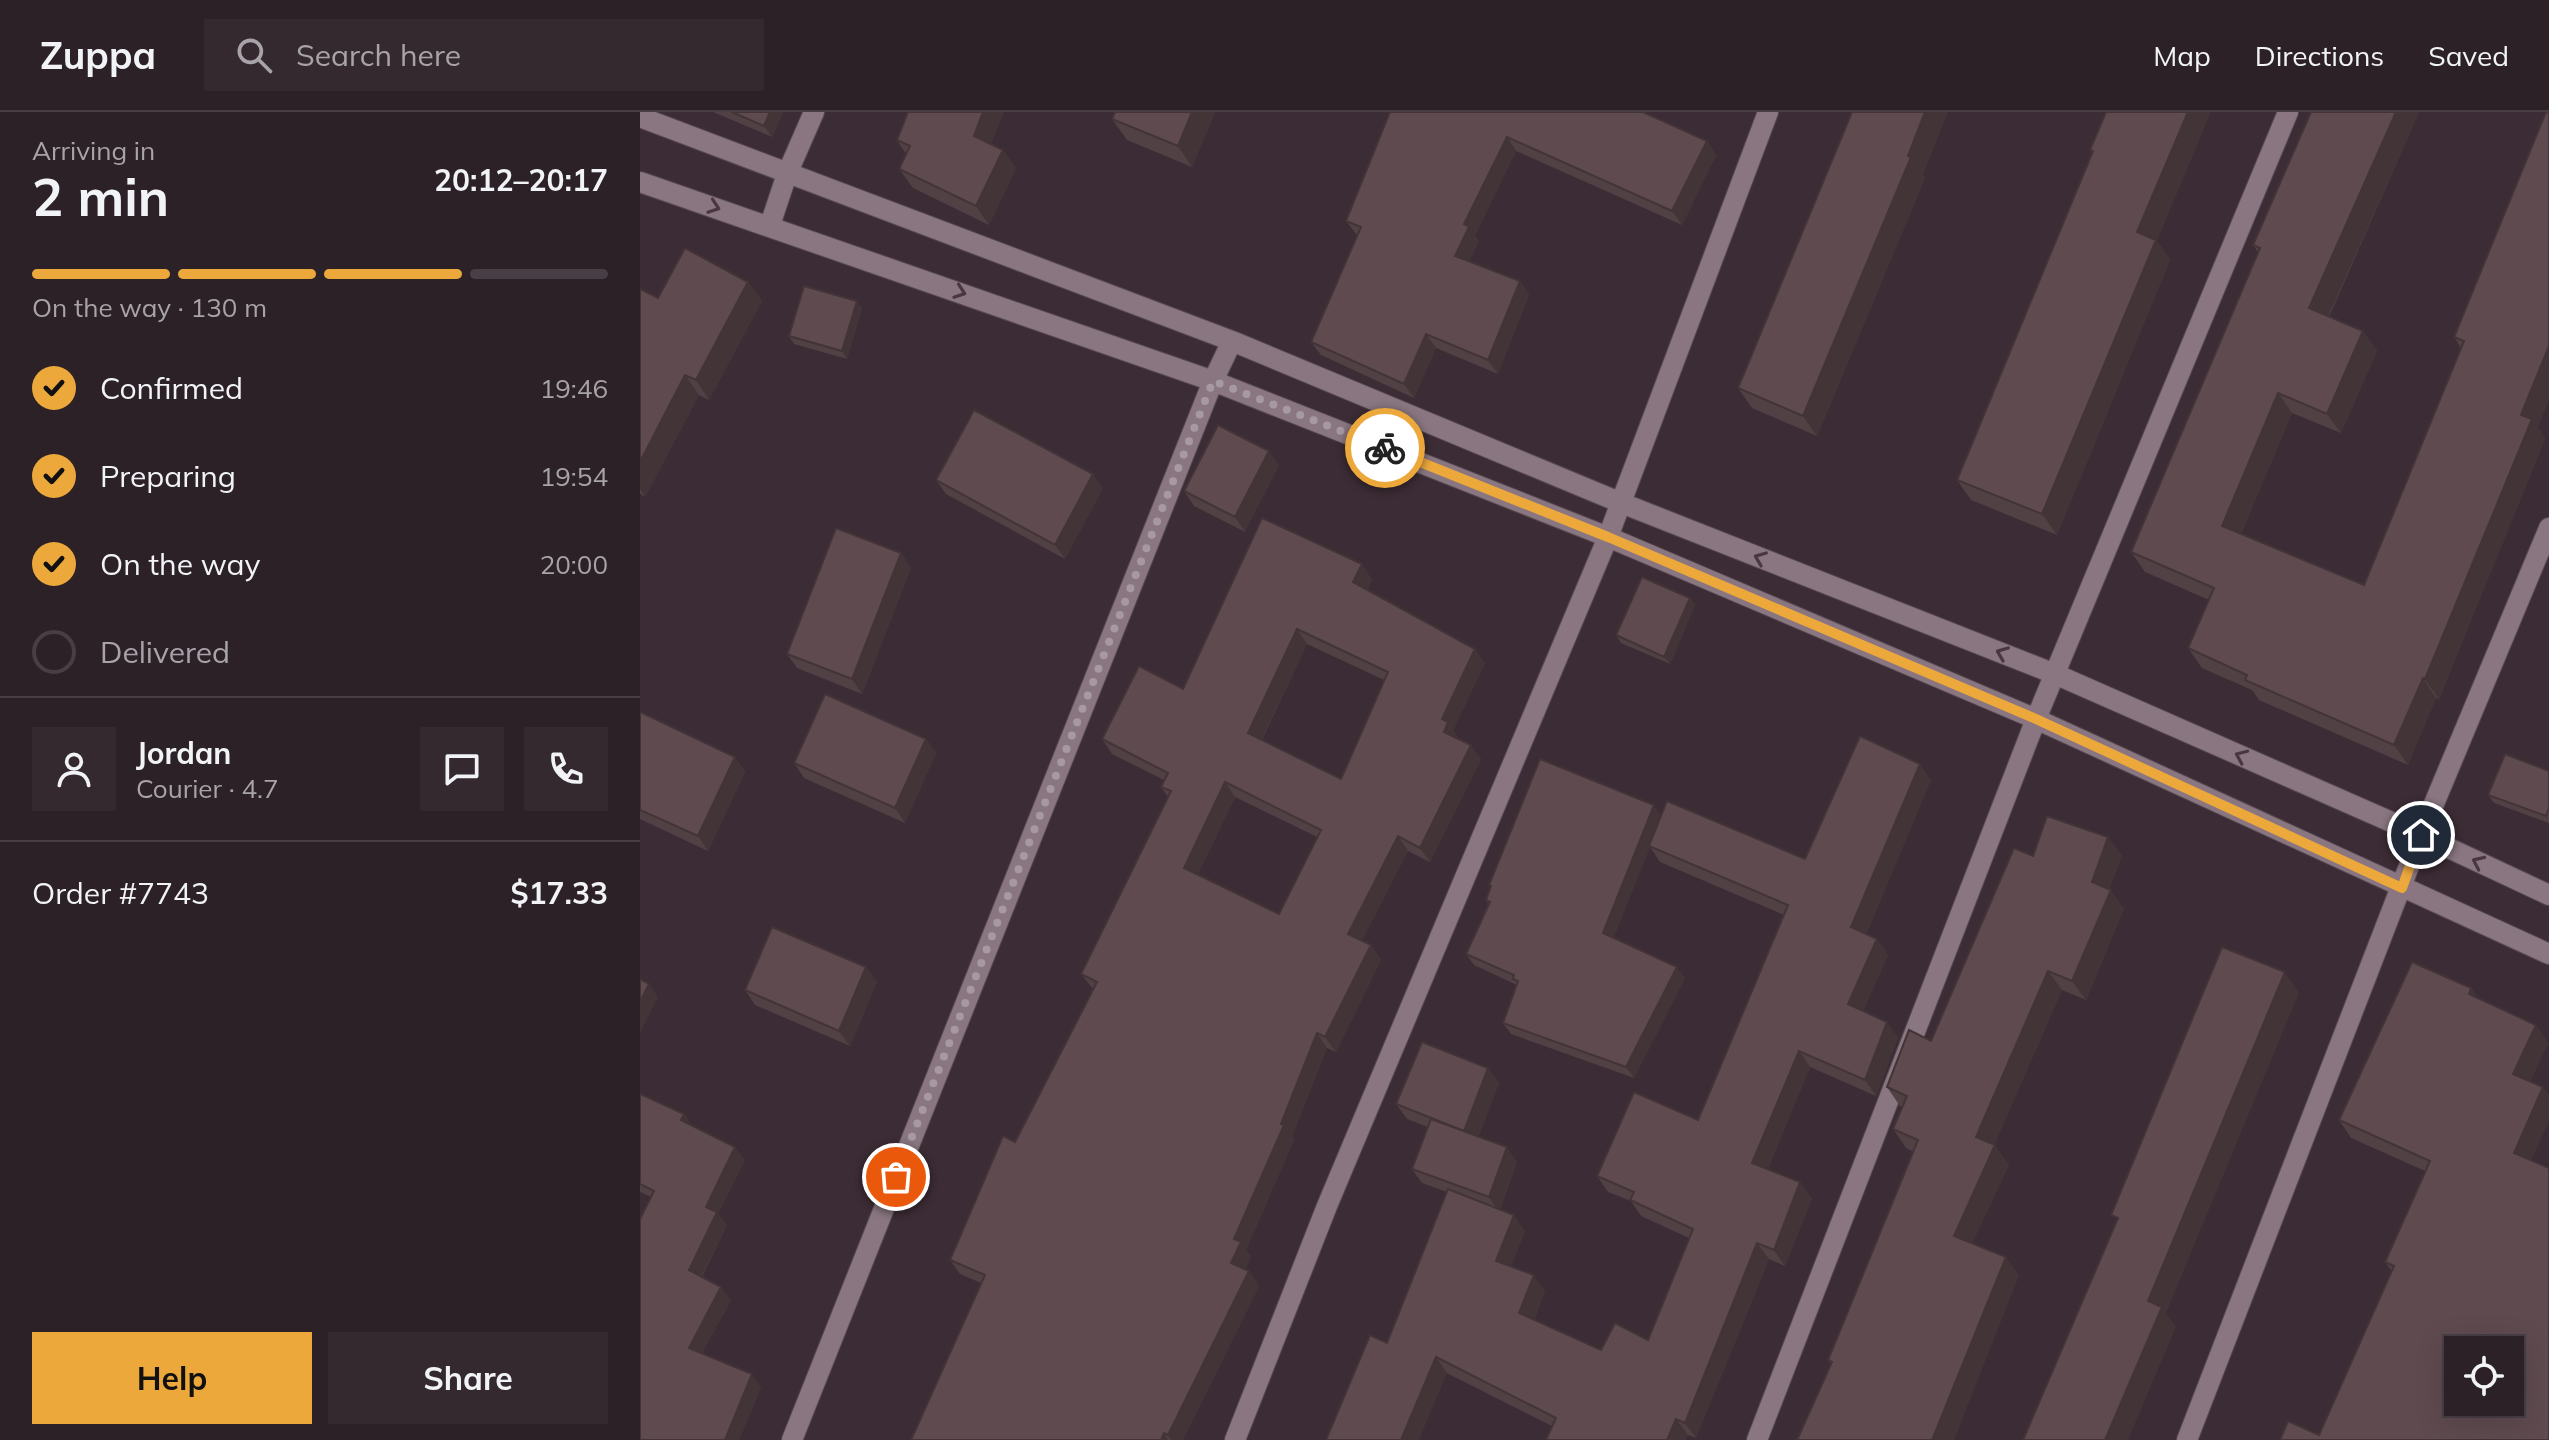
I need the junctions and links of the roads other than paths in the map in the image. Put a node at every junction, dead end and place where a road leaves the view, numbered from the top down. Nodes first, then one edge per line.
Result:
1 (814, 112) edge
2 (1768, 112) edge
3 (2288, 112) edge
4 (640, 117) edge
5 (787, 174) junction
6 (640, 182) edge
7 (770, 225) junction
8 (1232, 341) junction
9 (1213, 381) junction
10 (1619, 502) junction
11 (2549, 528) edge
12 (1608, 537) junction
13 (2055, 674) junction
14 (2036, 719) junction
15 (2421, 835) junction
16 (2402, 888) junction
17 (2549, 895) edge
18 (2549, 954) edge
19 (792, 1440) edge
20 (1235, 1440) edge
21 (1757, 1440) edge
22 (2187, 1440) edge

1 - 5 street
2 - 10 street
3 - 13 street
4 - 5 street
5 - 7 street
5 - 8 street
6 -> 7 street
7 -> 9 street
8 - 9 street
8 - 10 street
9 - 12 street
9 - 19 street
10 - 12 street
13 -> 10 street
11 - 15 street
12 - 14 street
12 - 20 street
13 - 14 street
15 -> 13 street
14 - 16 street
14 - 21 street
15 - 16 street
17 -> 15 street
16 - 18 street
16 - 22 street

